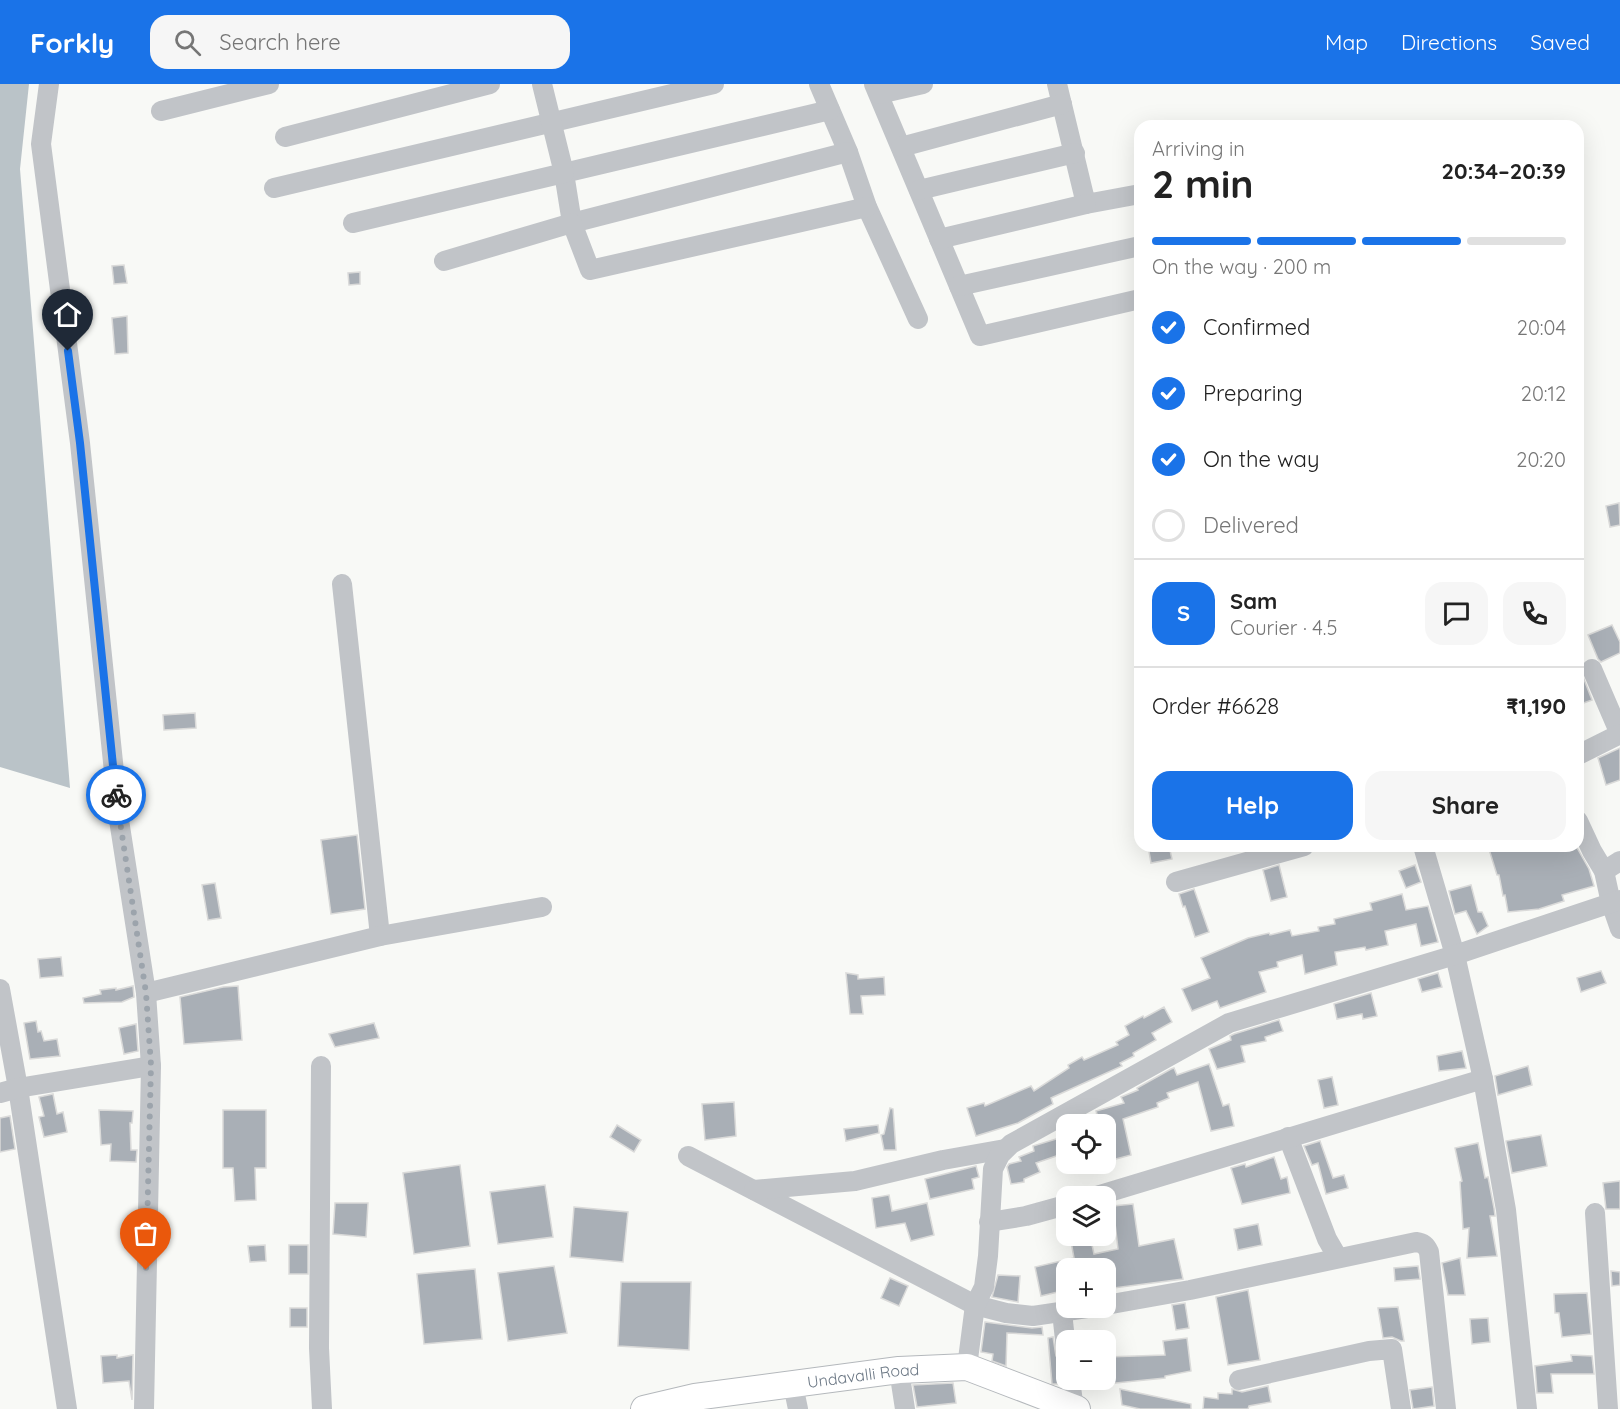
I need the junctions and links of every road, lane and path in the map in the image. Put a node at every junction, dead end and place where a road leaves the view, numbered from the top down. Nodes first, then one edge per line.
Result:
1 (49, 84) edge
2 (269, 84) edge
3 (490, 84) edge
4 (542, 84) edge
5 (714, 84) edge
6 (819, 84) edge
7 (923, 84) edge
8 (1057, 84) edge
9 (877, 89) edge
10 (1062, 104) junction
11 (830, 110) junction
12 (161, 111) dead end
13 (551, 122) junction
14 (285, 137) dead end
15 (901, 147) junction
16 (848, 152) junction
17 (1075, 153) junction
18 (564, 173) junction
19 (274, 188) dead end
20 (919, 190) junction
21 (1134, 195) edge
22 (1086, 204) junction
23 (867, 207) junction
24 (353, 223) dead end
25 (572, 224) junction
26 (939, 239) junction
27 (1134, 247) edge
28 (444, 261) dead end
29 (959, 286) junction
30 (1134, 300) edge
31 (918, 319) dead end
32 (342, 584) dead end
33 (1592, 669) dead end
34 (1620, 734) edge
35 (1584, 752) edge
36 (1584, 833) edge
37 (1283, 852) edge
38 (1425, 852) edge
39 (1612, 866) edge
40 (1176, 882) dead end
41 (1616, 902) edge
42 (542, 907) dead end
43 (1620, 929) edge
44 (380, 936) junction
45 (1455, 955) junction
46 (0, 989) edge
47 (146, 993) junction
48 (151, 1065) junction
49 (321, 1066) dead end
50 (1483, 1079) junction
51 (9, 1090) edge
52 (1288, 1137) junction
53 (1005, 1149) junction
54 (688, 1156) dead end
55 (754, 1190) junction
56 (1116, 1190) edge
57 (1056, 1208) edge
58 (1595, 1213) dead end
59 (989, 1222) junction
60 (1338, 1258) junction
61 (1116, 1303) edge
62 (975, 1305) junction
63 (1056, 1313) edge
64 (967, 1368) junction
65 (899, 1370) junction
66 (1239, 1380) dead end
67 (1072, 1390) edge
68 (795, 1397) edge
69 (696, 1403) edge
70 (1075, 1408) edge
71 (67, 1409) edge
72 (144, 1409) edge
73 (322, 1409) edge
74 (644, 1409) edge
75 (905, 1409) edge
76 (1401, 1409) edge
77 (1446, 1409) edge
78 (1527, 1409) edge
79 (1608, 1409) edge

1 - 47 street
2 - 12 street
3 - 14 street
4 - 13 street
5 - 13 street
6 - 11 street
7 - 9 street
8 - 10 street
9 - 15 street
10 - 15 street
10 - 17 street
11 - 16 street
11 - 18 street
13 - 18 street
13 - 19 street
15 - 20 street
16 - 23 street
16 - 25 street
17 - 20 street
17 - 22 street
18 - 24 street
18 - 25 street
20 - 26 street
21 - 22 street
22 - 26 street
23 - 25 street
23 - 31 street
25 - 28 street
26 - 29 street
27 - 29 street
29 - 30 street
32 - 44 street
33 - 34 street
34 - 35 street
36 - 39 street
37 - 40 street
38 - 45 street
39 - 41 street
41 - 43 street
41 - 45 street
42 - 44 street
44 - 47 street
45 - 50 street
45 - 53 street
46 - 51 street
47 - 48 street
48 - 51 street
48 - 72 street
49 - 73 street
50 - 52 street
50 - 78 street
51 - 71 street
52 - 56 street
52 - 60 street
53 - 55 street
53 - 59 street
54 - 55 street
55 - 62 street
57 - 59 street
58 - 79 street
59 - 62 street
60 - 61 street
60 - 77 street
62 - 63 street
62 - 64 street
64 - 65 main road, Undavalli Road
64 - 70 main road, Undavalli Road
65 - 68 main road, Undavalli Road
65 - 75 street
66 - 76 street
67 - 70 street
68 - 69 main road, Undavalli Road
69 - 74 main road, Undavalli Road

